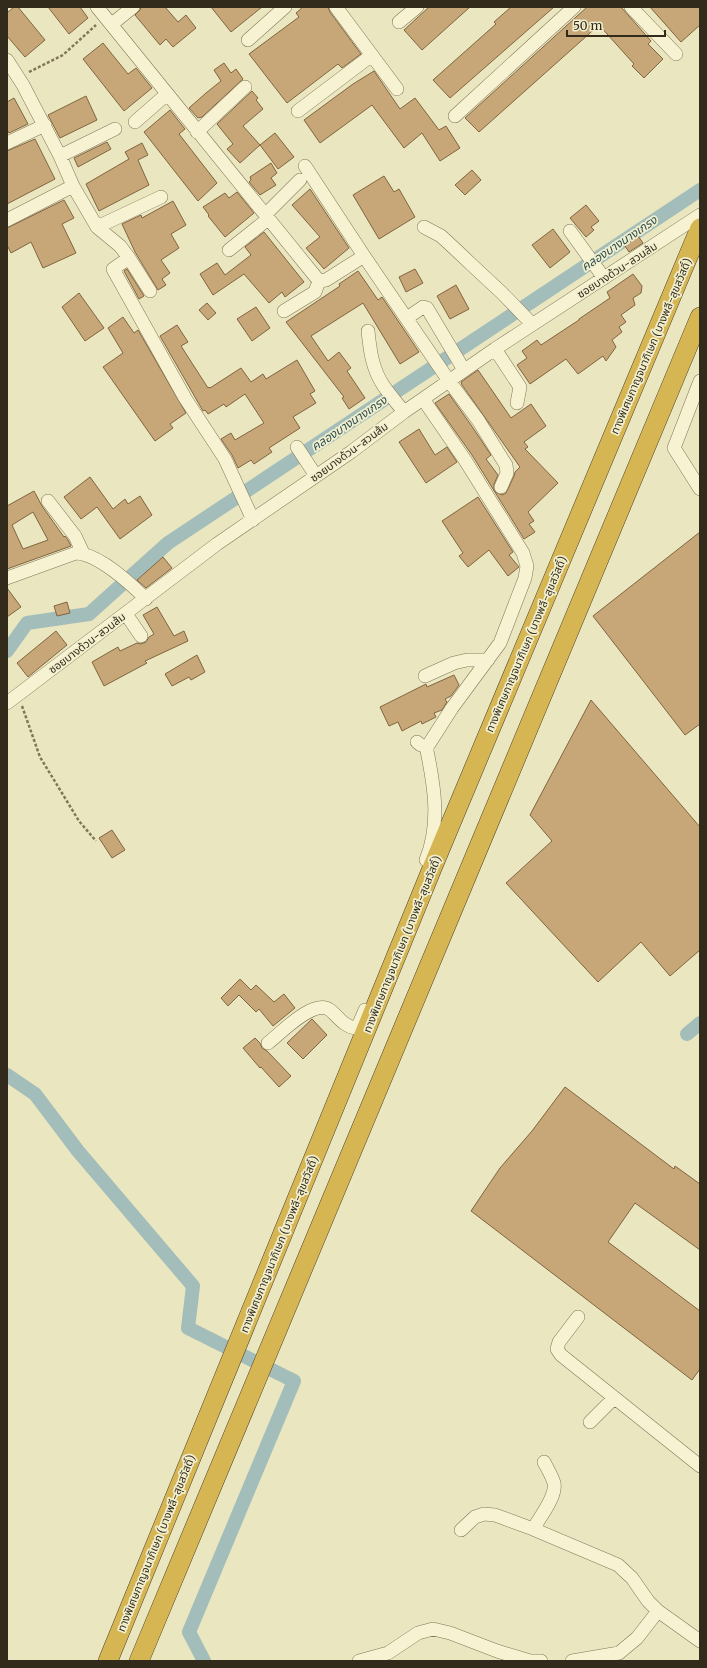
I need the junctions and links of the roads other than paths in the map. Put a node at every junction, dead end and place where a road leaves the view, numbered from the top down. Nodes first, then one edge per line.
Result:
1 (133, 7) edge
2 (285, 7) edge
3 (336, 7) edge
4 (417, 7) edge
5 (574, 7) edge
6 (631, 7) edge
7 (105, 16) edge
8 (399, 22) dead end
9 (248, 40) dead end
10 (676, 54) dead end
11 (372, 55) junction
12 (7, 60) edge
13 (245, 87) dead end
14 (397, 89) dead end
15 (167, 94) junction
16 (298, 111) dead end
17 (455, 116) dead end
18 (135, 122) dead end
19 (45, 125) junction
20 (115, 129) dead end
21 (197, 132) junction
22 (7, 143) edge
23 (60, 156) junction
24 (305, 166) dead end
25 (300, 180) dead end
26 (73, 186) junction
27 (161, 197) dead end
28 (700, 215) edge
29 (266, 217) junction
30 (7, 220) edge
31 (97, 227) junction
32 (424, 227) dead end
33 (700, 228) edge
34 (570, 231) dead end
35 (229, 250) dead end
36 (364, 256) junction
37 (129, 258) junction
38 (602, 274) junction
39 (319, 281) junction
40 (150, 291) dead end
41 (284, 311) dead end
42 (700, 317) edge
43 (407, 318) junction
44 (530, 321) junction
45 (368, 331) dead end
46 (494, 349) junction
47 (462, 365) junction
48 (448, 381) junction
49 (700, 381) edge
50 (423, 399) junction
51 (517, 403) dead end
52 (401, 408) junction
53 (299, 449) dead end
54 (314, 471) junction
55 (501, 487) dead end
56 (700, 489) edge
57 (48, 501) dead end
58 (253, 520) junction
59 (83, 553) junction
60 (7, 578) edge
61 (143, 597) junction
62 (126, 614) junction
63 (141, 636) dead end
64 (488, 660) junction
65 (425, 676) dead end
66 (12, 699) edge
67 (268, 1043) dead end
68 (578, 1316) dead end
69 (614, 1398) junction
70 (590, 1422) dead end
71 (544, 1462) dead end
72 (700, 1466) edge
73 (533, 1529) junction
74 (461, 1530) dead end
75 (140, 1583) junction
76 (658, 1611) junction
77 (700, 1641) edge
78 (97, 1661) edge
79 (108, 1661) edge
80 (139, 1661) edge
81 (360, 1661) edge
82 (541, 1661) edge
83 (572, 1661) edge

1 - 7 street
2 - 9 street
3 - 11 street
4 - 8 street
5 - 17 street
6 - 10 street
7 - 15 street
11 - 14 street
11 - 16 street
12 - 19 street
13 - 21 street
15 - 18 street
15 - 21 street
19 - 22 street
19 - 23 street
20 - 23 street
21 - 29 street
23 - 26 street
24 - 36 street
25 - 29 street
26 - 30 street
26 - 31 street
27 - 31 street
28 - 38 street, ซอยบางด้วน-สวนส้ม
29 - 35 street
29 - 39 street
31 - 37 street
32 - 44 street
33 - 75 highway, ทางพิเศษกาญจนาภิเษก (บางพลี-สุขสวัสดิ์)
34 - 38 street
36 - 39 street
36 - 43 street
37 - 40 street
37 - 58 street
38 - 44 street, ซอยบางด้วน-สวนส้ม
39 - 41 street
42 - 80 highway
43 - 47 street
43 - 48 street
44 - 46 street, ซอยบางด้วน-สวนส้ม
45 - 52 street
46 - 47 street, ซอยบางด้วน-สวนส้ม
46 - 51 street
47 - 48 street, ซอยบางด้วน-สวนส้ม
48 - 50 street, ซอยบางด้วน-สวนส้ม
48 - 55 street
49 - 56 street
50 - 52 street, ซอยบางด้วน-สวนส้ม
50 - 64 street
52 - 54 street, ซอยบางด้วน-สวนส้ม
53 - 54 street
54 - 58 street, ซอยบางด้วน-สวนส้ม
57 - 59 street
58 - 61 street, ซอยบางด้วน-สวนส้ม
59 - 60 street
59 - 61 street
61 - 62 street, ซอยบางด้วน-สวนส้ม
62 - 63 street
62 - 66 street, ซอยบางด้วน-สวนส้ม
64 - 65 street
64 - 67 street
68 - 69 street
69 - 70 street
69 - 72 street
71 - 73 street
73 - 74 street
73 - 76 street
75 - 78 highway
75 - 79 highway, ทางพิเศษกาญจนาภิเษก (บางพลี-สุขสวัสดิ์)
76 - 77 street
76 - 83 street
81 - 82 street

